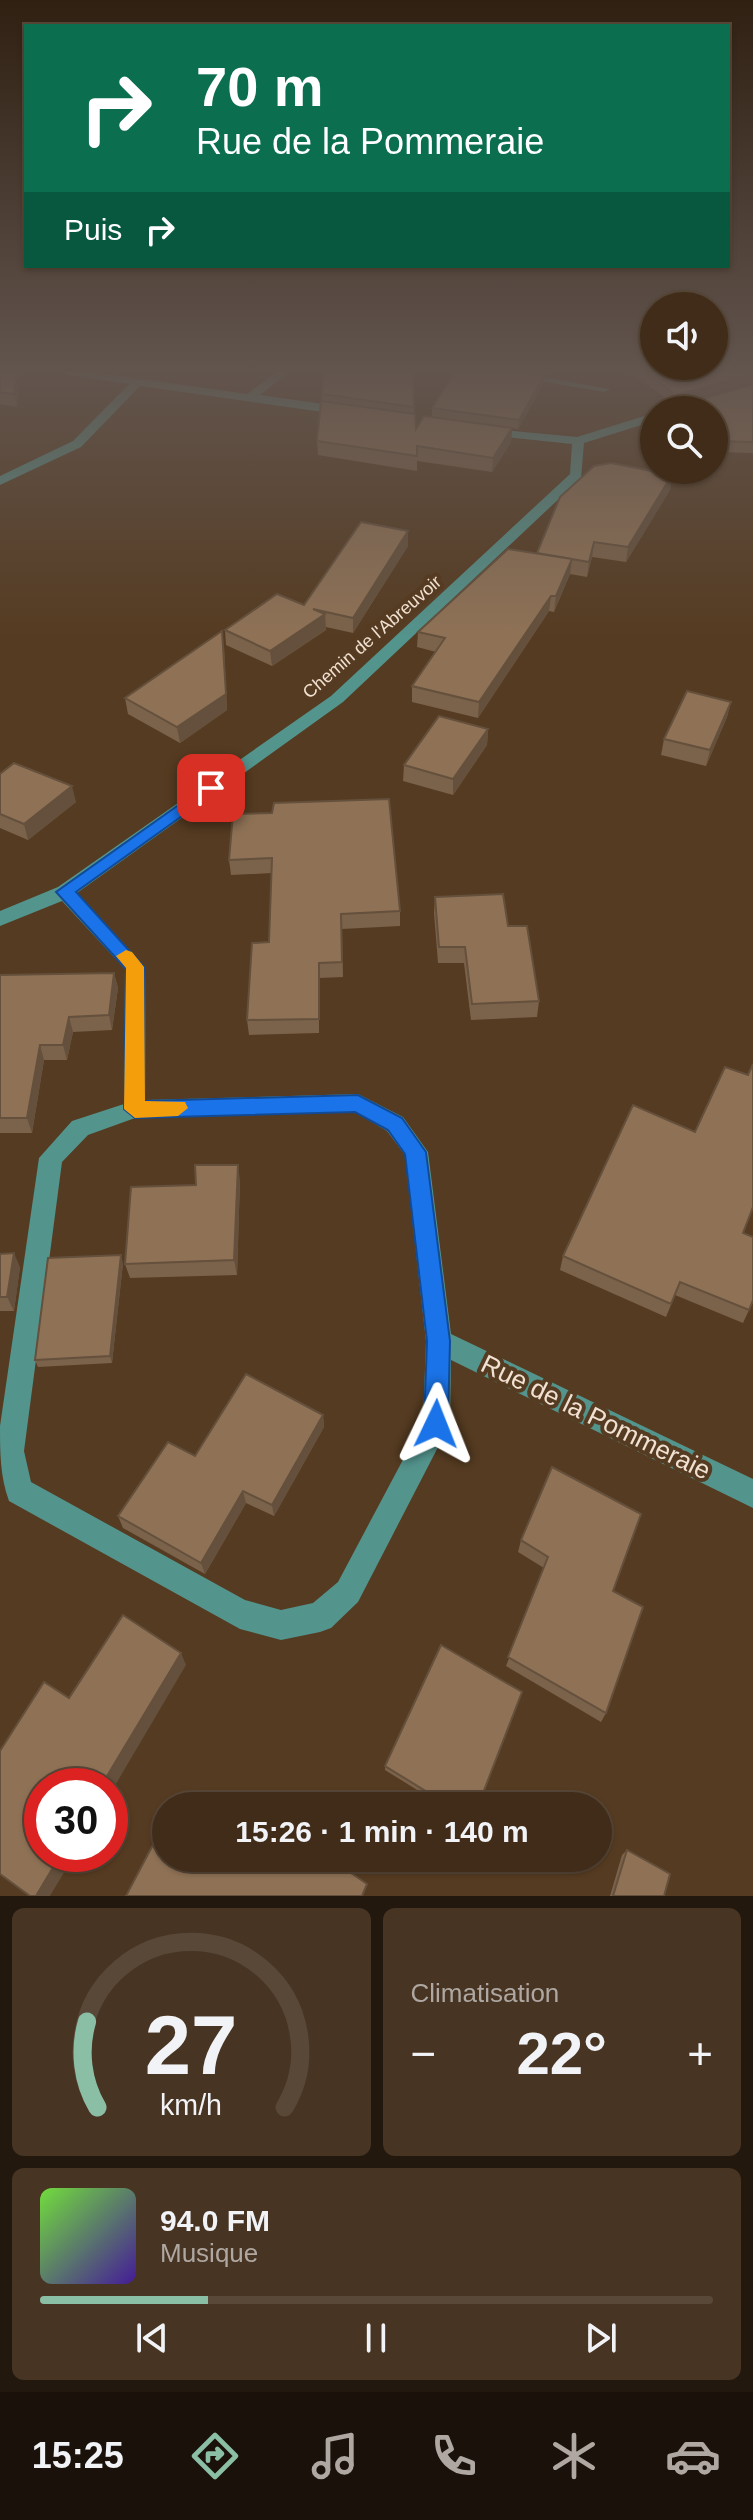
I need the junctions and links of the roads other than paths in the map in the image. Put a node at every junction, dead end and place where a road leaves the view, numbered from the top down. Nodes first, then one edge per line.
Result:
1 (43, 460) edge
2 (577, 460) edge
3 (0, 481) edge
4 (65, 892) junction
5 (0, 919) edge
6 (135, 1109) junction
7 (439, 1341) junction
8 (753, 1494) edge

1 - 3 street
2 - 4 street, Chemin de l'Abreuvoir
4 - 5 street, Chemin de l'Abreuvoir
4 - 6 street
6 - 7 street
6 - 7 street
7 - 8 street, Rue de la Pommeraie

